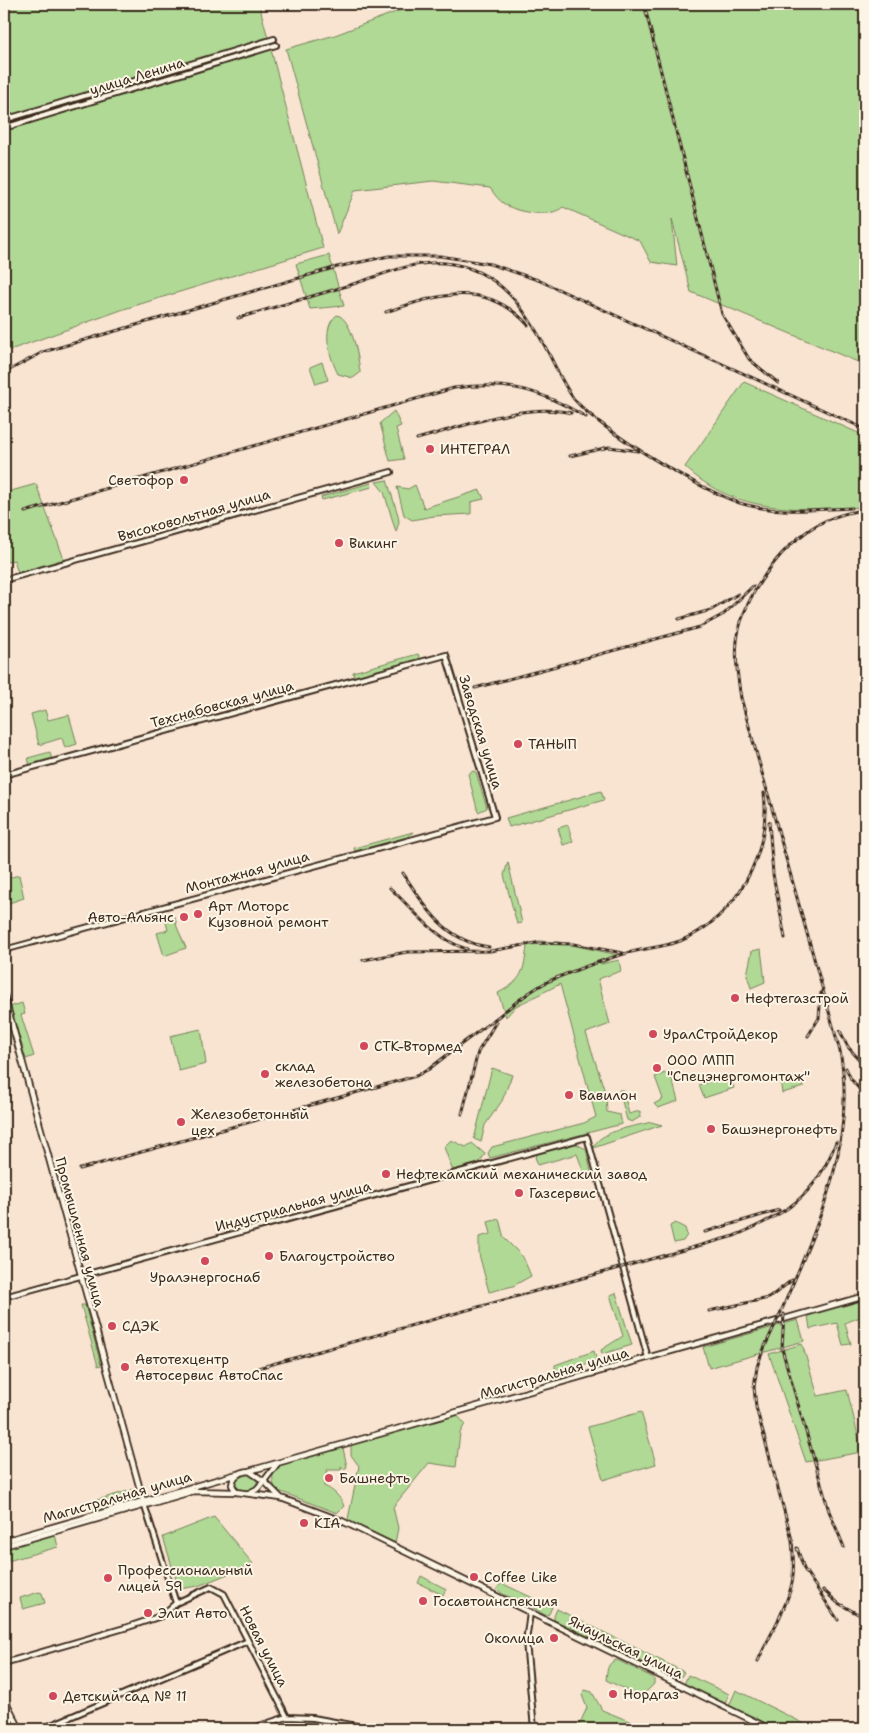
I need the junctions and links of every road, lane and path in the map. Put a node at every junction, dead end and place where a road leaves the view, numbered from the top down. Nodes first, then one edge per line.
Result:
1 (274, 39) dead end
2 (276, 45) dead end
3 (4, 120) edge
4 (4, 128) edge
5 (391, 472) dead end
6 (4, 580) edge
7 (446, 655) joint
8 (4, 775) edge
9 (495, 816) joint
10 (4, 950) edge
11 (4, 994) edge
12 (80, 1277) junction
13 (865, 1296) edge
14 (4, 1297) edge
15 (648, 1358) junction
16 (280, 1462) junction
17 (249, 1471) junction
18 (236, 1474) junction
19 (264, 1481) junction
20 (236, 1492) junction
21 (247, 1494) junction
22 (281, 1498) junction
23 (143, 1502) junction
24 (4, 1542) edge
25 (4, 1546) edge
26 (176, 1603) junction
27 (530, 1613) junction
28 (248, 1641) junction
29 (4, 1663) edge
30 (4, 1698) edge
31 (287, 1717) junction
32 (20, 1729) edge
33 (42, 1729) edge
34 (250, 1729) edge
35 (373, 1729) edge
36 (534, 1729) edge
37 (770, 1729) edge

1 - 3 street, улица Ленина
2 - 4 street, улица Ленина
5 - 6 street, Высоковольтная улица
7 - 8 street, Техснабовская улица
7 - 9 street, Заводская улица
9 - 10 street, Монтажная улица
11 - 12 main road, Промышленная улица
12 - 14 street, Индустриальная улица
12 - 15 street, Индустриальная улица
12 - 23 main road, Промышленная улица
13 - 15 main road, Магистральная улица
15 - 16 main road, Магистральная улица
16 - 17 main road, Магистральная улица
16 - 19 main road
17 - 18 main road, Магистральная улица
17 - 19 main road
18 - 20 main road
18 - 23 main road, Магистральная улица
19 - 21 main road
19 - 22 main road
20 - 21 main road, Магистральная улица
20 - 23 main road, Магистральная улица
21 - 22 main road, Магистральная улица
22 - 27 main road, Янаульская улица
23 - 24 main road, Магистральная улица
23 - 25 main road, Магистральная улица
23 - 26 street
26 - 28 street, Новая улица
26 - 29 street
27 - 36 street
27 - 37 main road, Янаульская улица
28 - 31 street, Новая улица
28 - 33 street
30 - 32 main road
31 - 34 street
31 - 35 street

